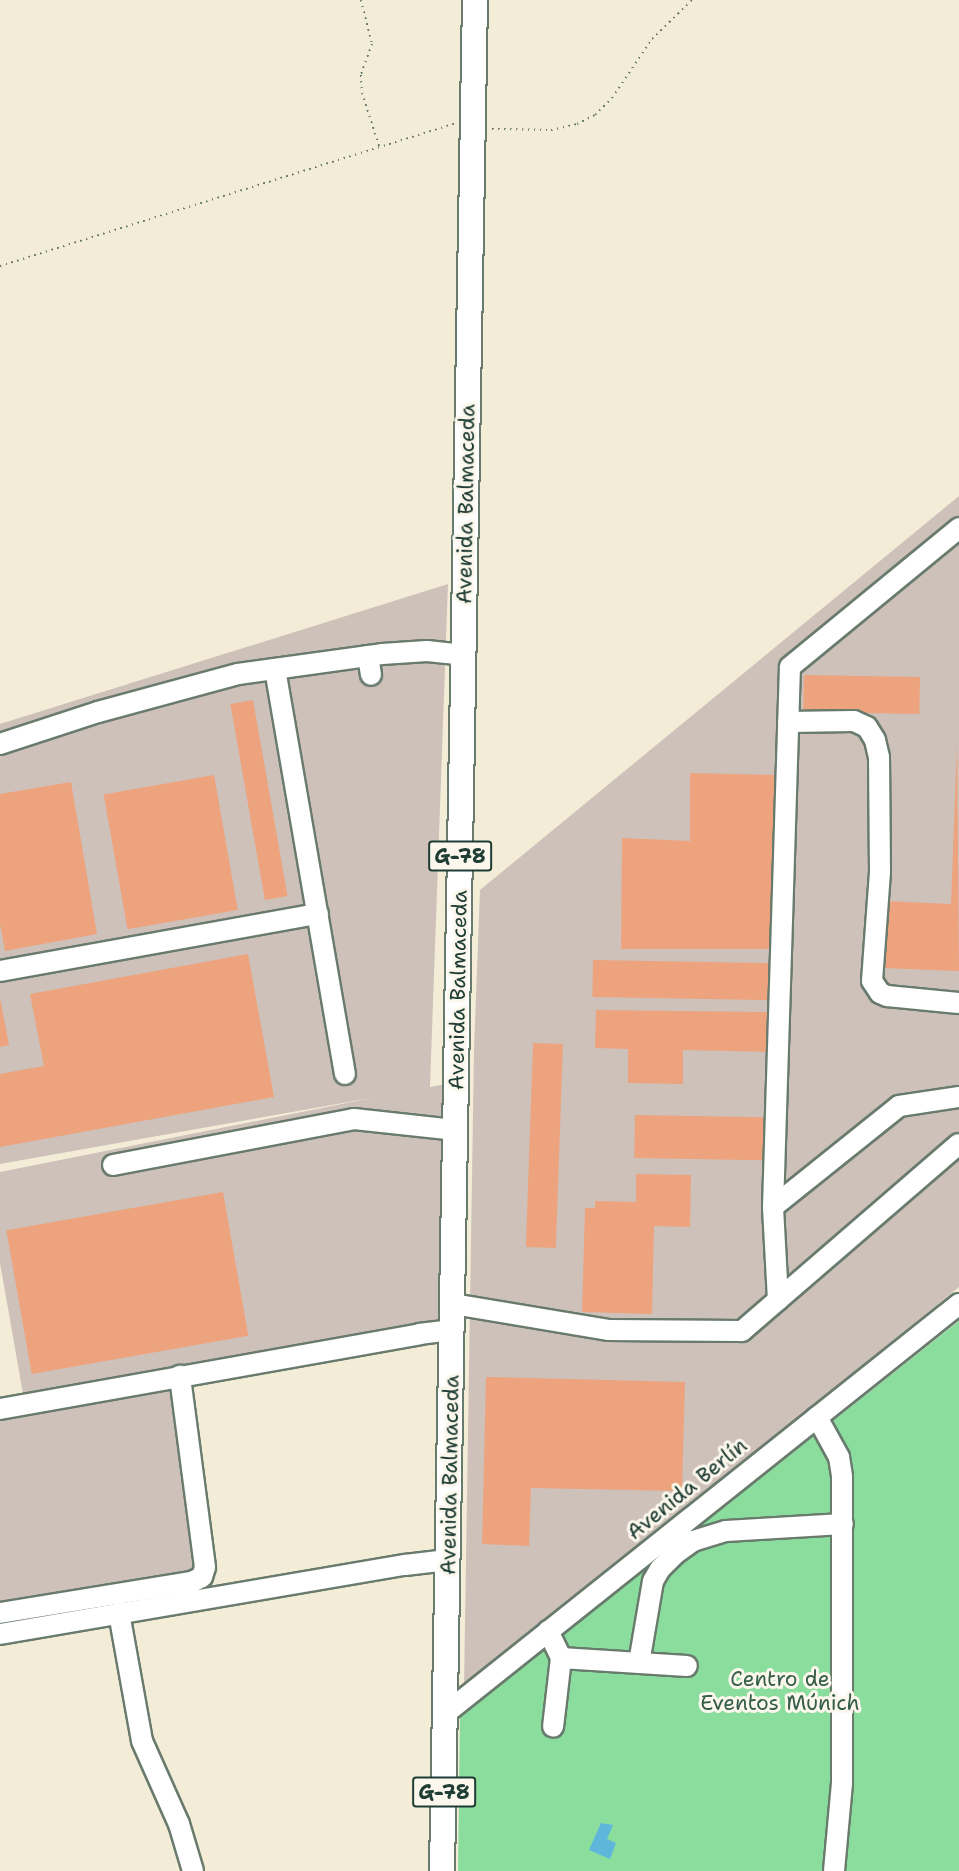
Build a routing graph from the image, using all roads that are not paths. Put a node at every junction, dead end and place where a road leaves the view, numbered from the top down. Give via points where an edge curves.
1 (475, 0) edge
2 (959, 528) edge
3 (464, 655) junction
4 (275, 669) junction
5 (788, 722) junction
6 (0, 744) edge
7 (318, 915) junction
8 (0, 971) edge
9 (959, 1003) edge
10 (345, 1074) dead end
11 (959, 1097) edge
12 (456, 1130) junction
13 (959, 1144) edge
14 (113, 1164) dead end
15 (773, 1207) junction
16 (778, 1300) junction
17 (453, 1304) junction
18 (959, 1304) edge
19 (453, 1330) junction
20 (180, 1376) junction
21 (0, 1409) edge
22 (817, 1417) junction
23 (843, 1524) junction
24 (448, 1560) junction
25 (0, 1613) edge
26 (119, 1613) junction
27 (548, 1631) junction
28 (0, 1634) edge
29 (561, 1658) junction
30 (639, 1663) junction
31 (687, 1666) dead end
32 (446, 1713) junction
33 (553, 1727) dead end
34 (193, 1871) edge
35 (442, 1871) edge
36 (834, 1871) edge

1 - 3 main road, Avenida Balmaceda / G-78
2 - 5 street via 790,667
3 - 4 street via 427,651 369,665
3 - 12 main road, Avenida Balmaceda / G-78
4 - 6 street via 238,674 98,712
4 - 7 street
5 - 9 street via 854,721 867,726 879,757 880,872 872,981 887,996
5 - 15 street
7 - 8 street
7 - 10 street
11 - 15 street via 899,1106
12 - 14 street via 354,1119
12 - 17 main road, Avenida Balmaceda / G-78
13 - 16 street
15 - 16 street
16 - 17 street via 742,1330 729,1332 608,1329
17 - 19 main road, Avenida Balmaceda / G-78
18 - 22 street, Avenida Berlín
19 - 20 street
19 - 24 main road, Avenida Balmaceda / G-78
20 - 21 street
20 - 25 street via 205,1567 202,1577 192,1582
22 - 23 street via 842,1466
22 - 27 street, Avenida Berlín
23 - 30 street via 726,1531 704,1536 684,1547 653,1581
23 - 36 street via 842,1783
24 - 26 street
24 - 32 main road, Avenida Balmaceda / G-78
26 - 28 street
26 - 34 street via 142,1741 179,1824
27 - 29 street
27 - 32 street, Avenida Berlín
29 - 30 street
29 - 33 street
30 - 31 street
32 - 35 main road, Avenida Balmaceda / G-78

